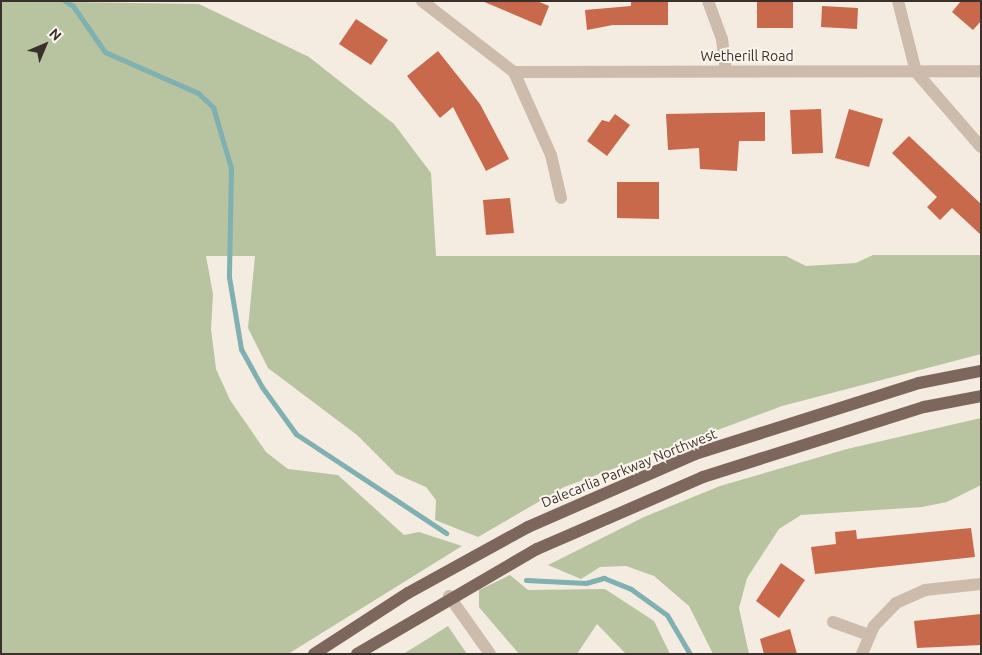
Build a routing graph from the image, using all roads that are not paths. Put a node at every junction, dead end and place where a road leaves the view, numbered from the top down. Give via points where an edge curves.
1 (422, 1) edge
2 (708, 1) edge
3 (898, 1) edge
4 (726, 71) junction
5 (981, 71) edge
6 (514, 72) junction
7 (916, 72) junction
8 (981, 147) edge
9 (561, 198) dead end
10 (981, 371) edge
11 (981, 396) edge
12 (981, 584) edge
13 (449, 596) junction
14 (833, 622) dead end
15 (868, 635) junction
16 (314, 654) edge
17 (357, 654) edge
18 (490, 654) edge
19 (862, 654) edge

1 - 6 street
2 - 4 street via 722,39
3 - 7 street
4 - 6 street, Wetherill Road
4 - 7 street, Wetherill Road
5 - 7 street, Wetherill Road
6 - 9 street via 551,155
7 - 8 street
10 - 16 main road, Dalecarlia Parkway Northwest via 919,383 695,454 502,540 408,593
11 - 13 main road via 924,407 703,477 537,549
12 - 15 street via 910,595 888,609
13 - 17 main road
13 - 18 street
14 - 15 street
15 - 19 street

